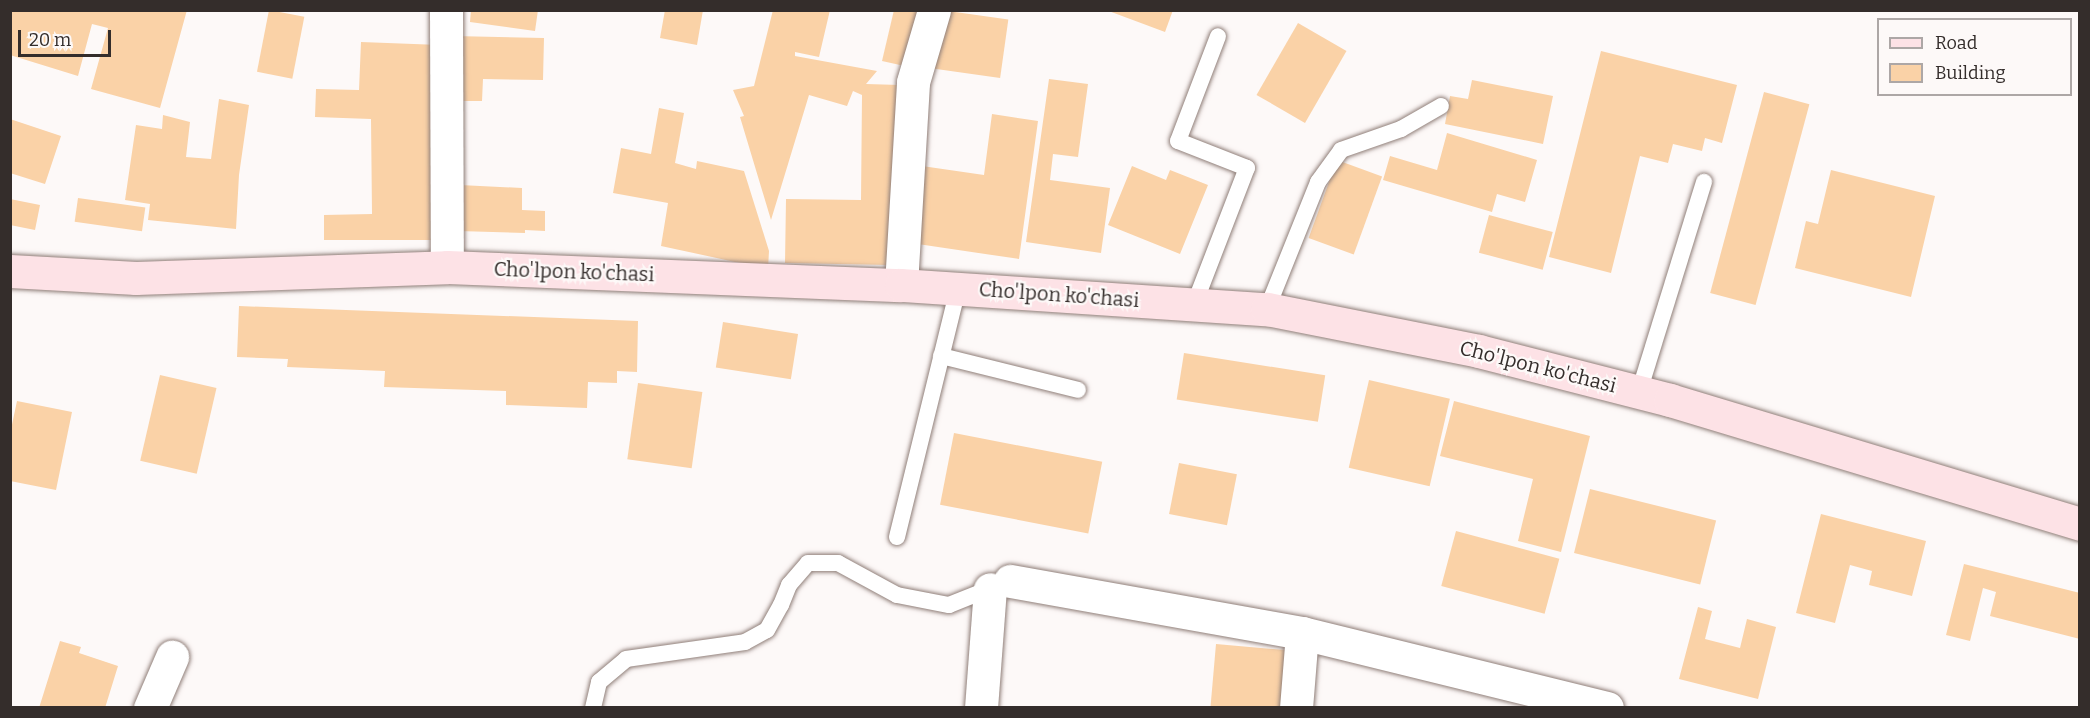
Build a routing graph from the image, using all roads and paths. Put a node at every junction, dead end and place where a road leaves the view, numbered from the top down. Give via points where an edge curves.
1 (446, 10) edge
2 (934, 10) edge
3 (1218, 36) dead end
4 (1441, 106) dead end
5 (1704, 182) dead end
6 (447, 267) junction
7 (10, 271) edge
8 (901, 285) junction
9 (958, 288) junction
10 (1194, 305) junction
11 (1267, 309) junction
12 (941, 356) junction
13 (1078, 390) dead end
14 (1639, 392) junction
15 (2079, 524) edge
16 (897, 537) dead end
17 (1000, 585) junction
18 (1302, 633) junction
19 (172, 657) dead end
20 (150, 708) edge
21 (593, 708) edge
22 (981, 708) edge
23 (1296, 708) edge
24 (1607, 708) edge

1 - 6 street
2 - 8 street via 913,82
3 - 10 lane via 1178,141 1247,168
4 - 11 lane via 1401,129 1341,150 1318,182
5 - 14 lane
6 - 7 main road, Cho'lpon ko'chasi via 136,278
6 - 8 main road, Cho'lpon ko'chasi
8 - 9 main road, Cho'lpon ko'chasi
9 - 10 main road, Cho'lpon ko'chasi
9 - 12 lane
10 - 11 main road, Cho'lpon ko'chasi
11 - 14 main road, Cho'lpon ko'chasi via 1479,351
12 - 13 lane
12 - 16 lane
14 - 15 main road, Cho'lpon ko'chasi
17 - 18 street
17 - 21 lane via 949,605 897,595 838,563 808,563 789,585 767,630 745,642 626,659 599,682
17 - 22 street
18 - 23 street
18 - 24 street
19 - 20 street

